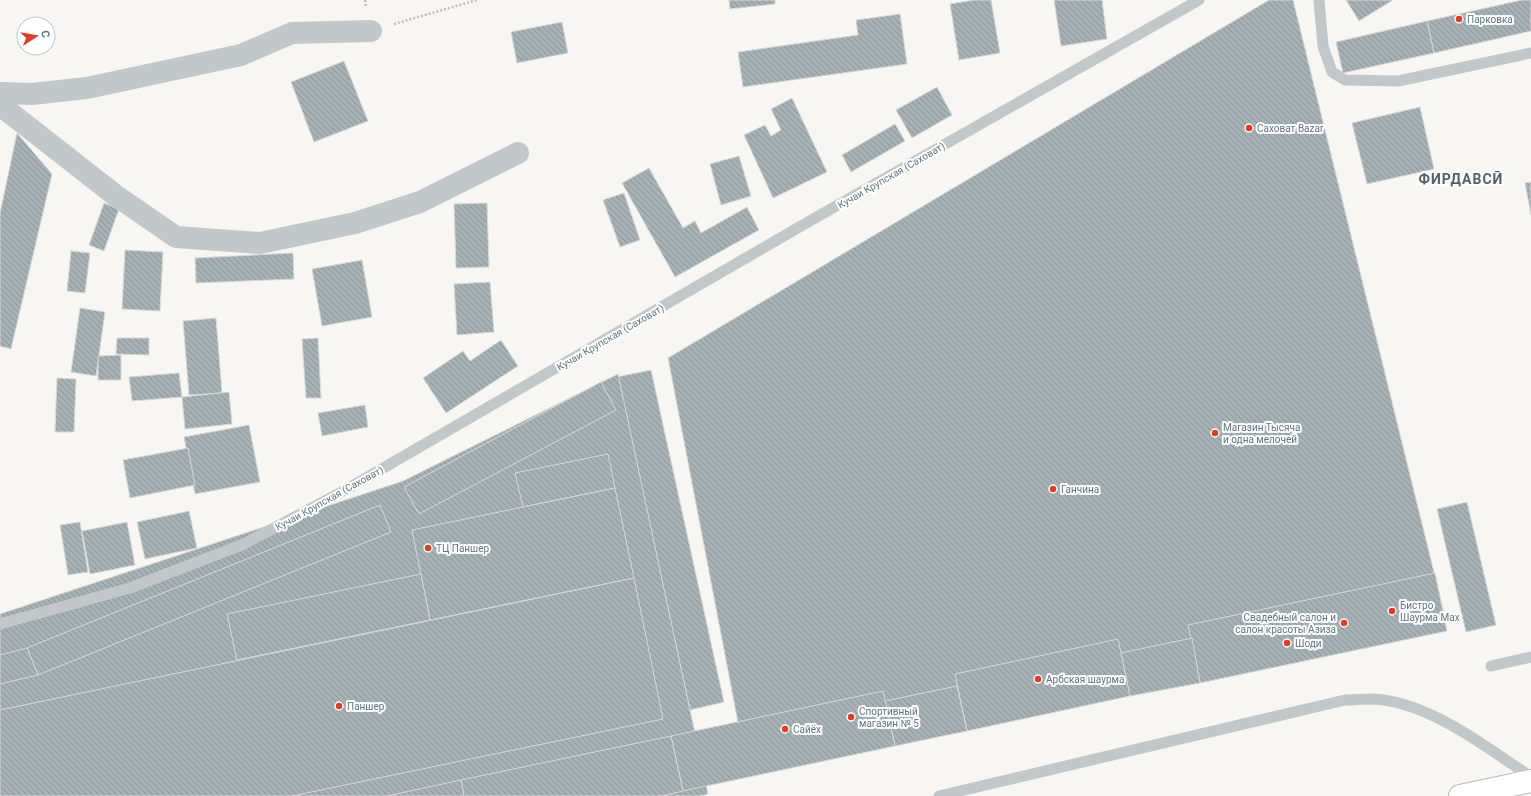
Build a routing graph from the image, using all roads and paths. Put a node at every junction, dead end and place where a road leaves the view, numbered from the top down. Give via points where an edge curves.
1 (365, 0) edge
2 (477, 0) edge
3 (1199, 0) edge
4 (1319, 0) edge
5 (371, 30) junction
6 (1531, 53) edge
7 (0, 93) edge
8 (0, 105) edge
9 (518, 153) dead end
10 (0, 624) edge
11 (1531, 657) edge
12 (1491, 666) dead end
13 (1531, 777) edge
14 (1531, 781) edge
15 (939, 796) edge
16 (1460, 796) edge

1 - 5 path
2 - 5 path
3 - 10 lane, Кучаи Крупская (Саховат) via 808,222 347,490 244,544 130,588
4 - 6 lane via 1324,46 1330,66 1332,72 1345,80 1398,81
5 - 7 street via 292,33 241,55 86,88 32,94
8 - 9 street via 115,195 176,237 260,243 355,223 420,202
11 - 12 lane
13 - 15 lane via 1450,724 1402,704 1373,699 1345,700
14 - 16 highway

